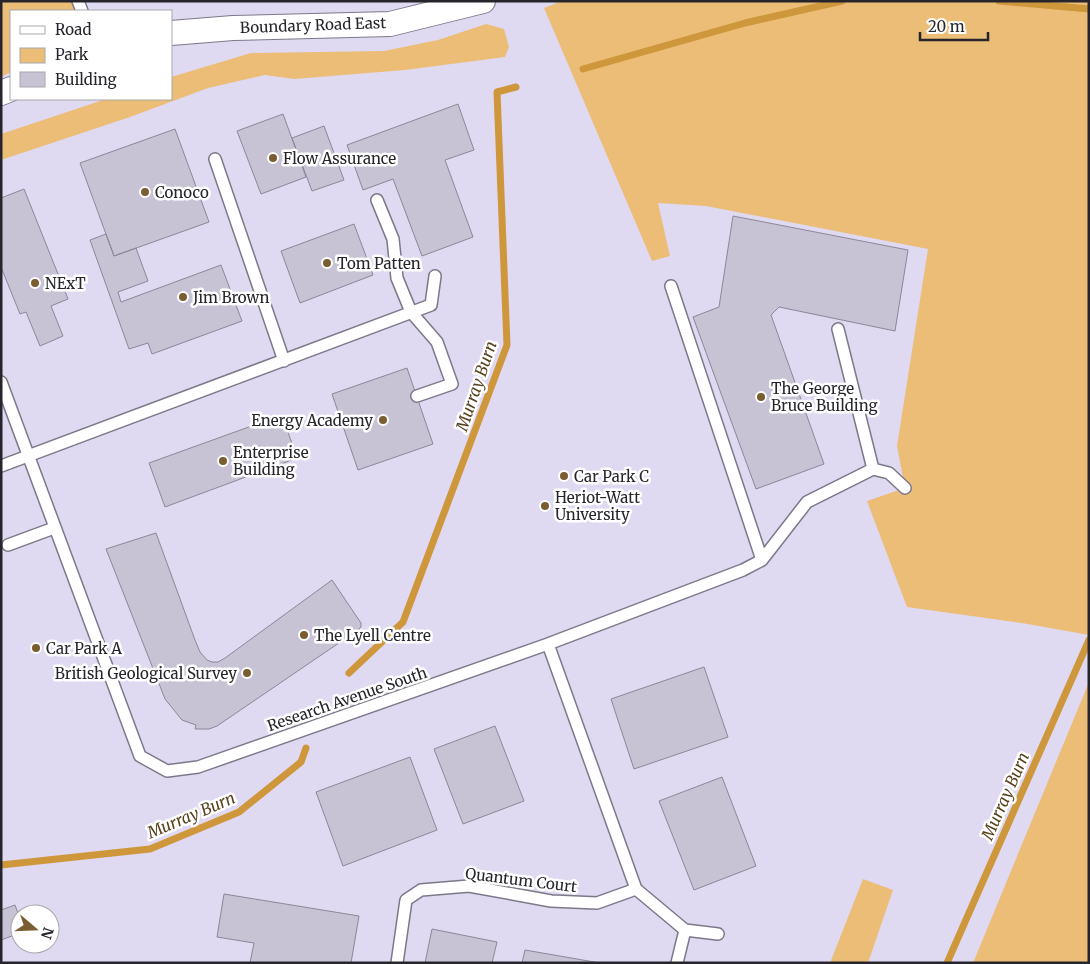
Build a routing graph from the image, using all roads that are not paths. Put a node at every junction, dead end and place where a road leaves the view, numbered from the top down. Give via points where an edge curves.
1 (481, 2) edge
2 (172, 33) edge
3 (215, 159) dead end
4 (377, 200) dead end
5 (436, 276) dead end
6 (671, 286) dead end
7 (411, 312) junction
8 (838, 329) dead end
9 (284, 361) junction
10 (1, 382) edge
11 (417, 396) dead end
12 (29, 456) junction
13 (1, 466) edge
14 (873, 469) junction
15 (905, 488) dead end
16 (54, 528) junction
17 (8, 545) dead end
18 (762, 560) junction
19 (548, 644) junction
20 (636, 889) junction
21 (685, 930) junction
22 (718, 934) dead end
23 (397, 963) edge
24 (677, 963) edge

1 - 2 street, Boundary Road East via 390,24
3 - 9 lane
4 - 7 lane via 393,239 397,278
5 - 7 lane via 431,305
6 - 18 lane
7 - 9 lane
7 - 11 lane via 437,342 452,384
8 - 14 lane
9 - 12 lane
10 - 12 lane, Research Avenue South
12 - 13 lane
12 - 16 lane, Research Avenue South
14 - 15 lane via 889,473
14 - 18 lane, Research Avenue South via 806,502
16 - 17 lane
16 - 19 lane, Research Avenue South via 140,756 167,771 198,767
18 - 19 lane, Research Avenue South
19 - 20 lane
20 - 21 lane
20 - 23 lane, Quantum Court via 596,902 551,901 469,886 422,890 406,900
21 - 22 lane
21 - 24 lane

